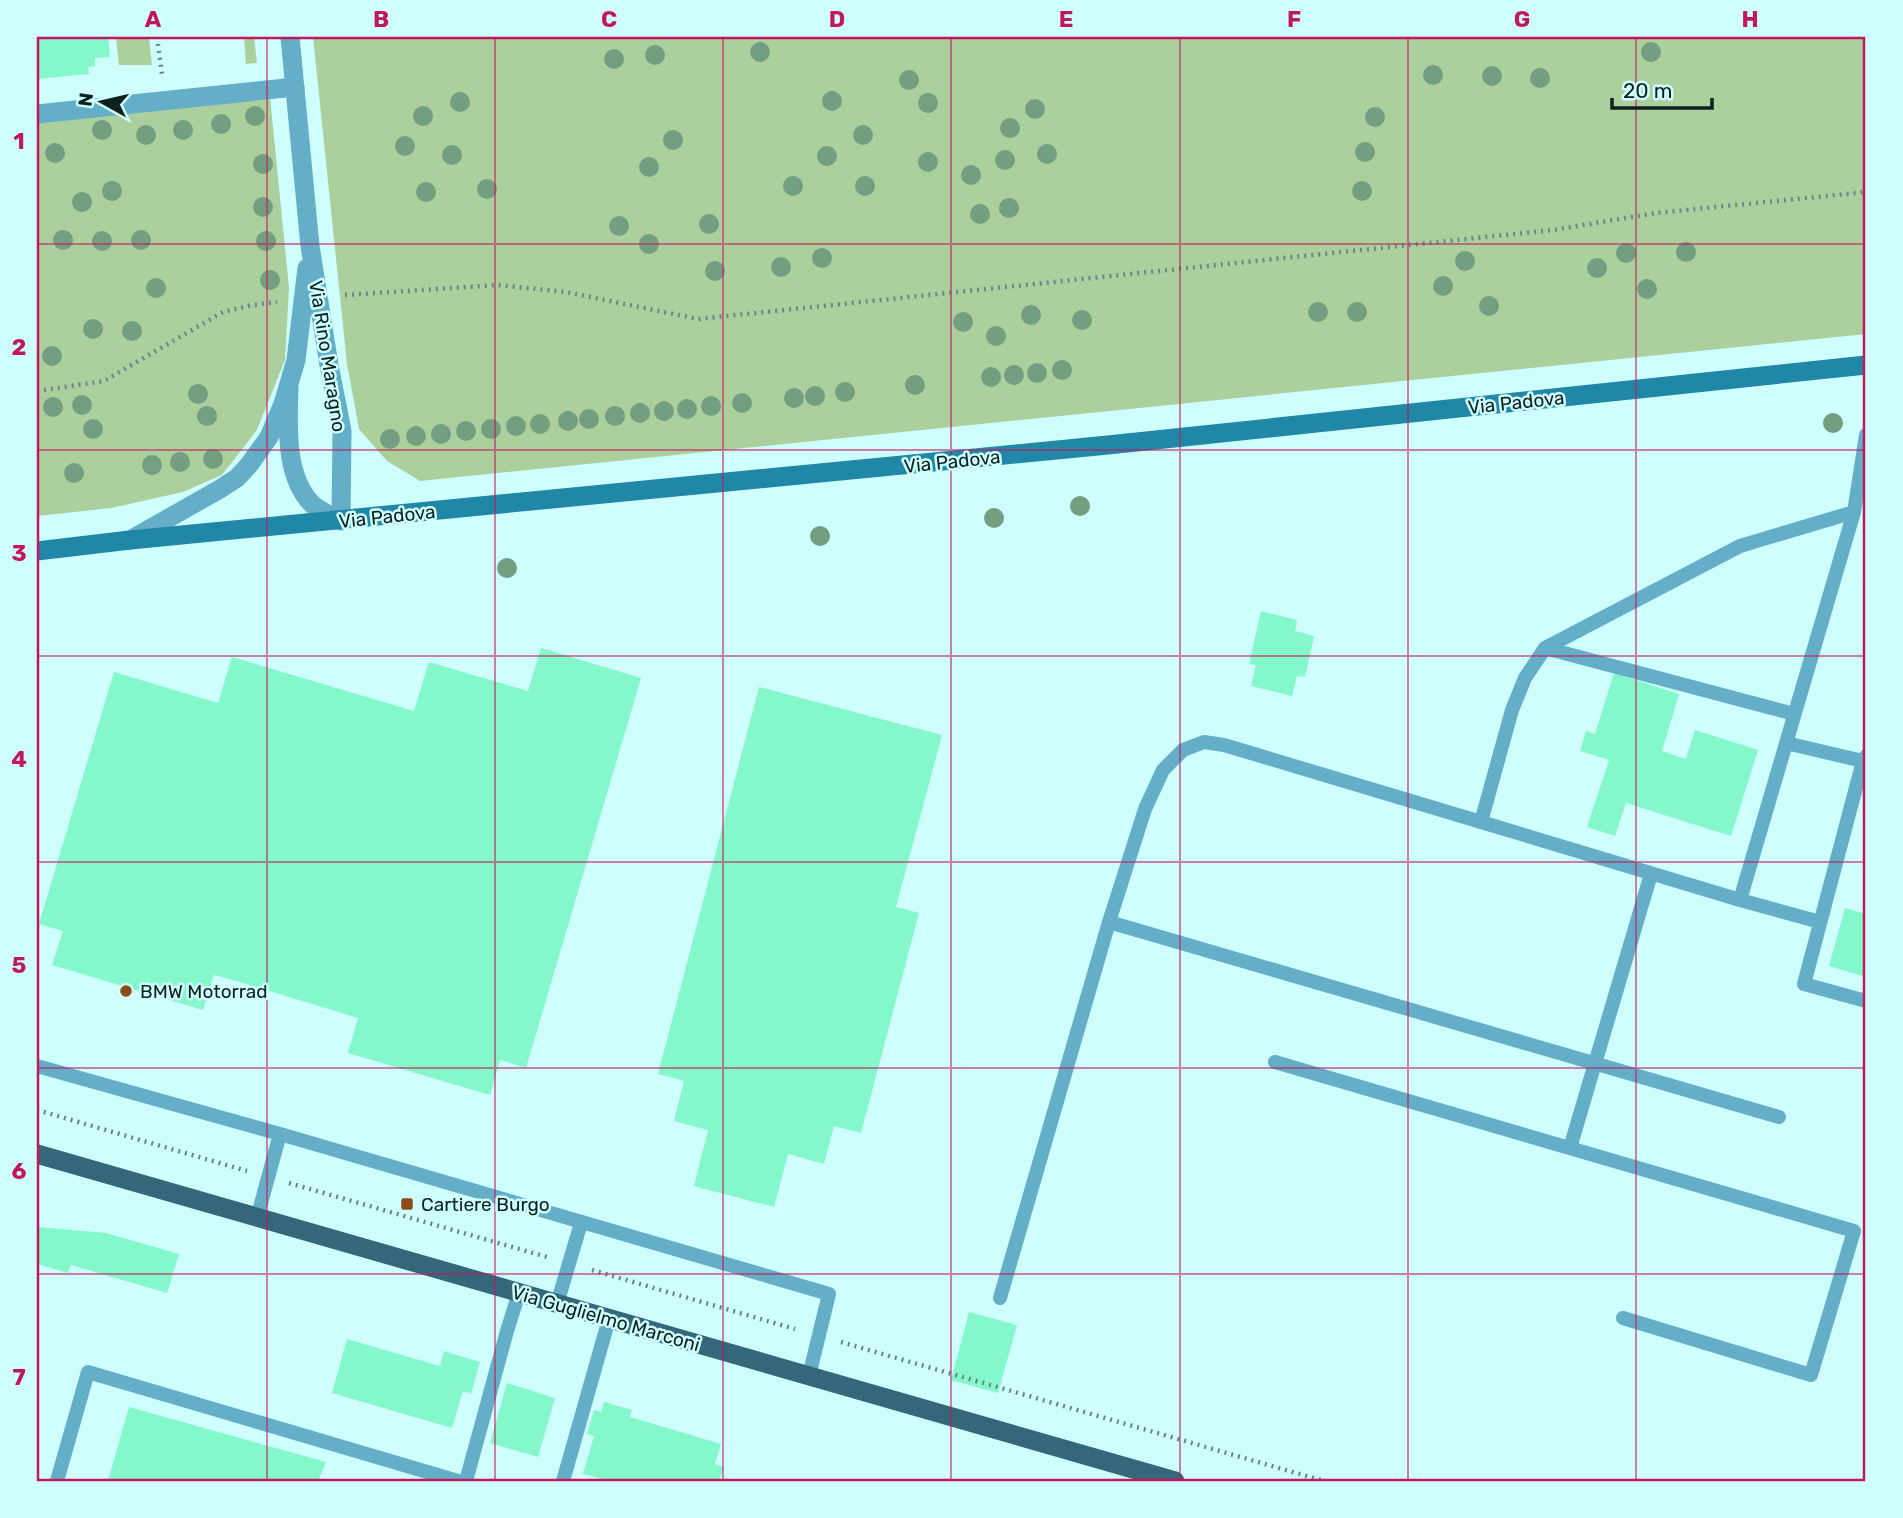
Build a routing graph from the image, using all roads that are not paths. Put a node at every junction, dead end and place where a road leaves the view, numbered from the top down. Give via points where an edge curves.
1 (290, 37) edge
2 (295, 87) junction
3 (37, 114) edge
4 (311, 299) junction
5 (1866, 365) edge
6 (289, 387) junction
7 (1866, 435) edge
8 (1854, 512) junction
9 (341, 521) junction
10 (130, 540) junction
11 (37, 551) edge
12 (1545, 649) junction
13 (1794, 714) junction
14 (1786, 743) junction
15 (1865, 759) edge
16 (1481, 822) junction
17 (1651, 874) junction
18 (1740, 900) junction
19 (1109, 922) junction
20 (1820, 922) junction
21 (1866, 1001) edge
22 (1275, 1062) dead end
23 (1595, 1063) junction
24 (37, 1066) edge
25 (1779, 1117) dead end
26 (280, 1134) junction
27 (1570, 1148) junction
28 (37, 1154) edge
29 (257, 1217) junction
30 (581, 1223) junction
31 (519, 1293) junction
32 (1000, 1298) dead end
33 (557, 1304) junction
34 (1623, 1318) dead end
35 (609, 1319) junction
36 (809, 1376) junction
37 (57, 1481) edge
38 (458, 1481) edge
39 (466, 1481) edge
40 (563, 1481) edge
41 (1175, 1481) edge

1 - 2 street, Via Rino Maragno
2 - 3 street
2 - 4 street, Via Rino Maragno
4 - 6 street, Via Rino Maragno
4 - 9 street, Via Rino Maragno via 342,431
5 - 9 main road, Via Padova
6 - 9 street, Via Rino Maragno via 289,446 301,489 313,505
6 - 10 street, Via Rino Maragno via 269,437 237,478
7 - 8 lane
8 - 12 lane via 1740,546
8 - 13 lane
9 - 10 main road, Via Padova
10 - 11 main road, Via Padova
12 - 13 lane
12 - 16 lane via 1525,678 1512,710
13 - 14 lane
14 - 15 lane
14 - 18 lane
15 - 20 lane
16 - 17 lane
16 - 19 lane via 1204,742 1183,750 1163,769 1145,808
17 - 18 lane
17 - 23 lane
18 - 20 lane
19 - 23 lane
19 - 32 lane
20 - 21 lane via 1804,984
22 - 27 lane
23 - 25 lane
23 - 27 lane
24 - 26 lane
26 - 29 lane
26 - 30 lane
27 - 34 lane via 1854,1231 1811,1375
28 - 29 main road, Via Guglielmo Marconi
29 - 31 main road, Via Guglielmo Marconi
30 - 33 lane
30 - 36 lane via 829,1294
31 - 33 main road, Via Guglielmo Marconi
31 - 39 lane
33 - 35 main road, Via Guglielmo Marconi
35 - 36 main road, Via Guglielmo Marconi
35 - 40 lane
36 - 41 main road, Via Guglielmo Marconi
37 - 38 lane via 88,1372

